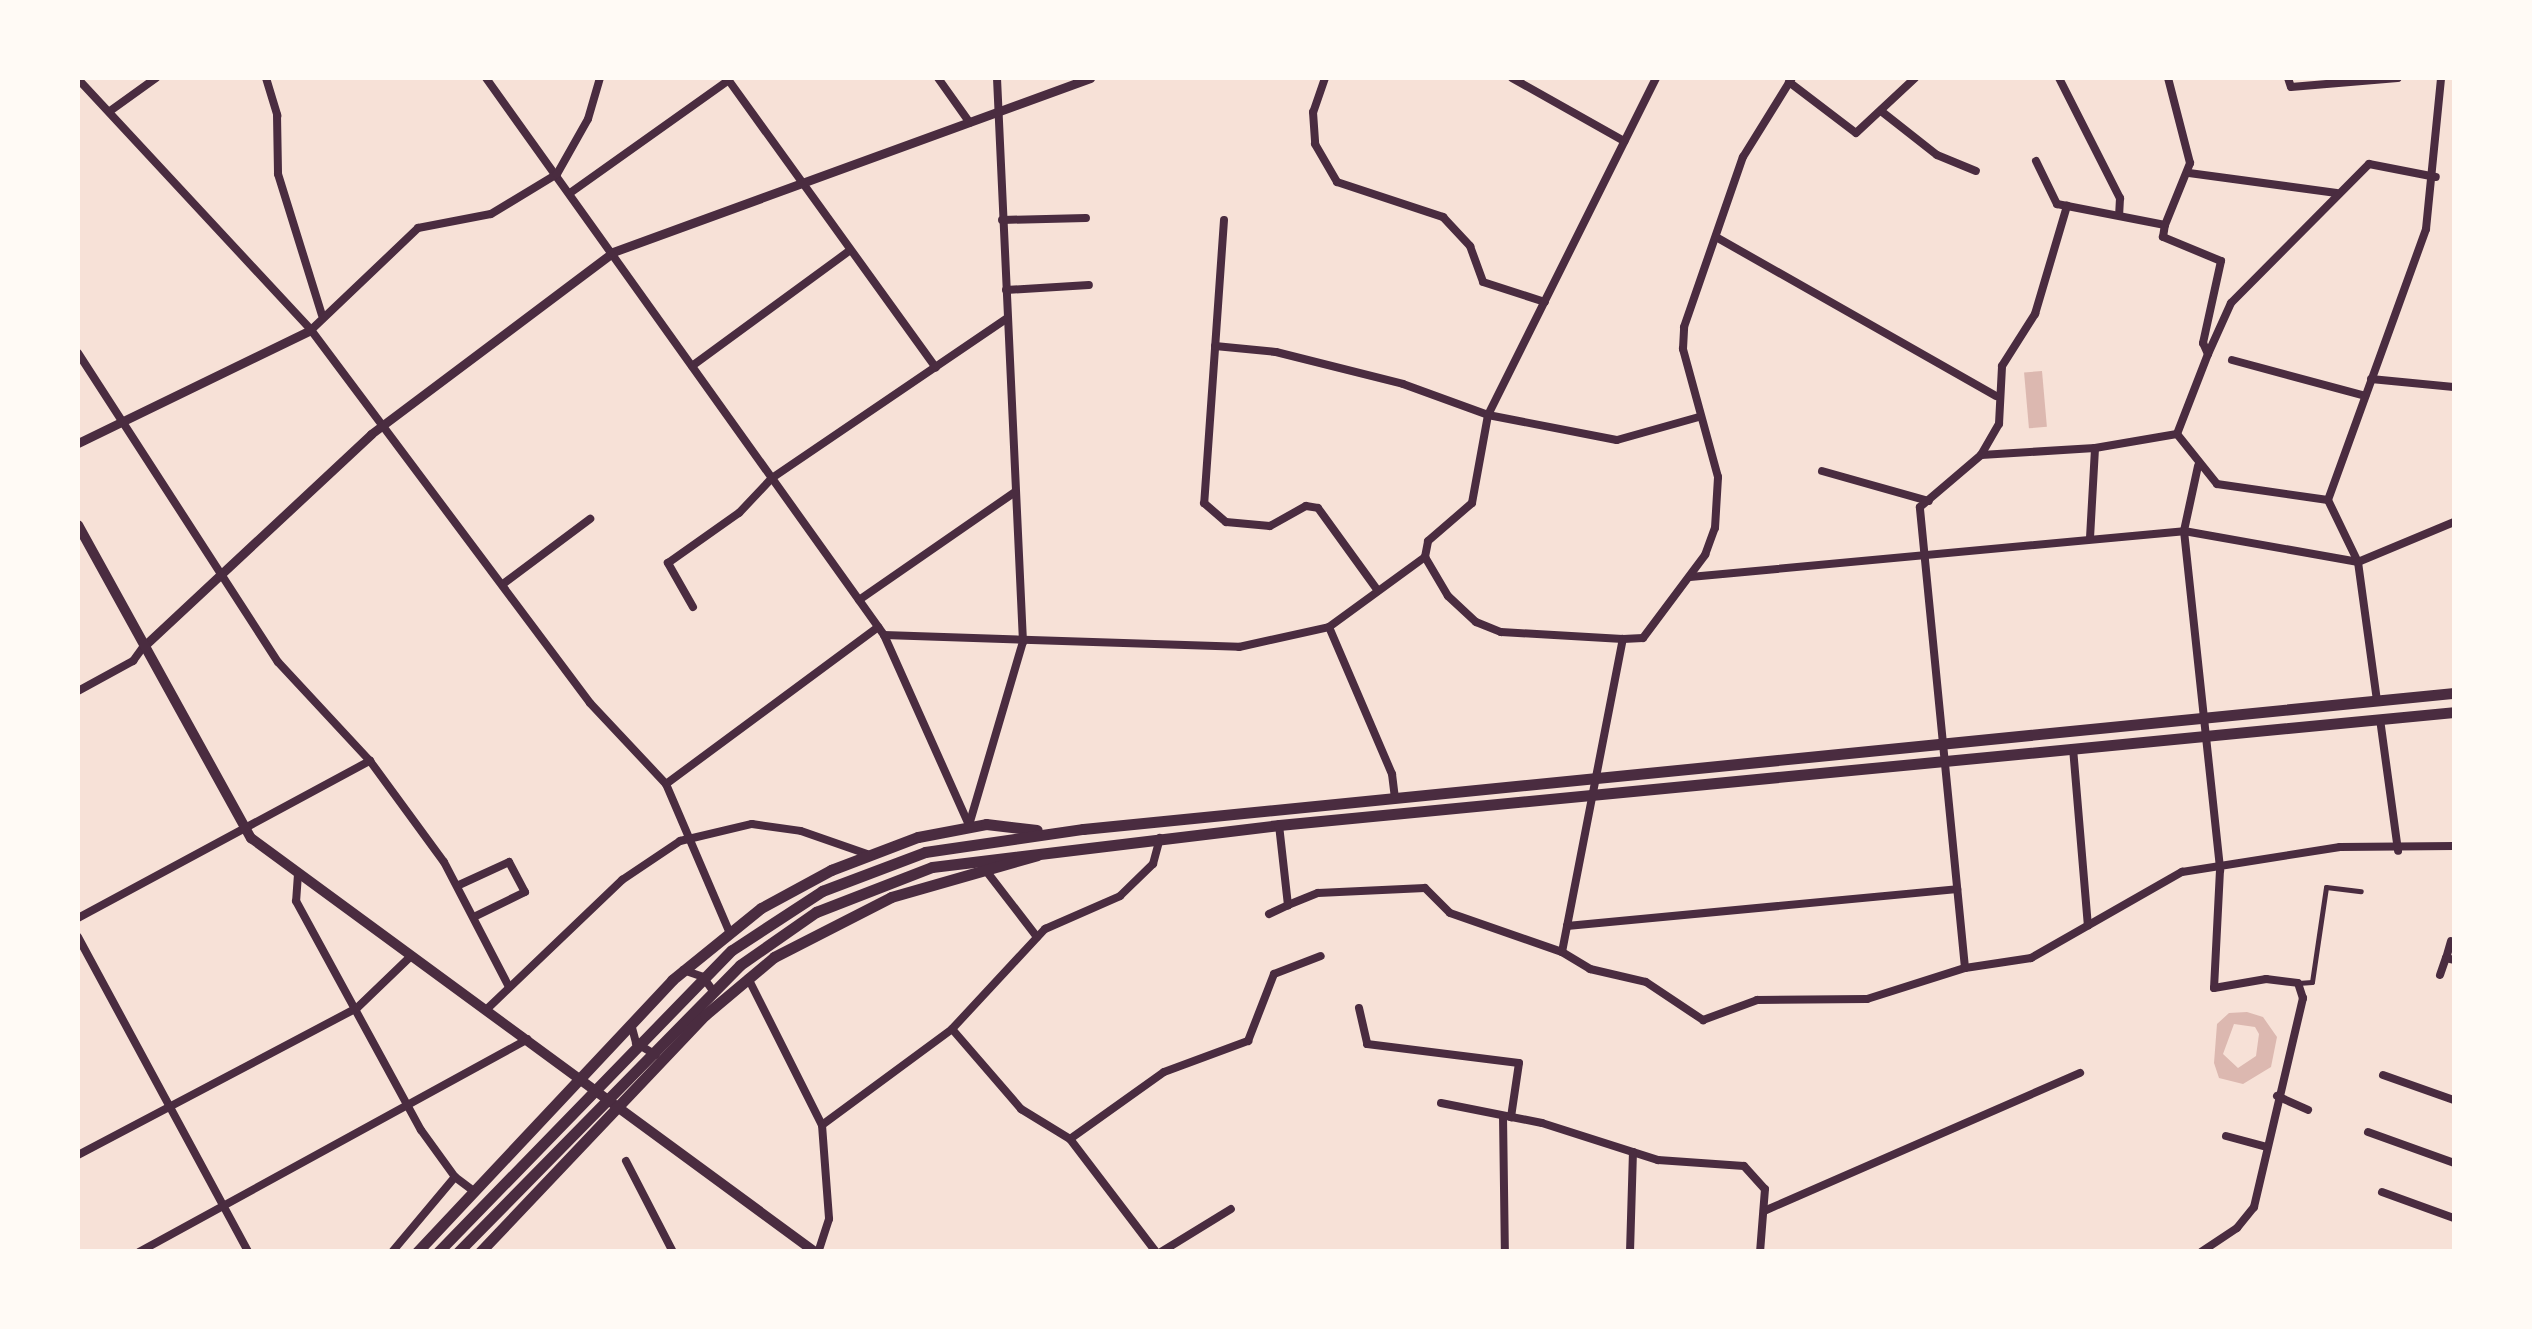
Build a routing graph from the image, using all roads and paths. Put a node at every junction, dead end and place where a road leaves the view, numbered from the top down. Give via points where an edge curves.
1 (156, 78) edge
2 (266, 78) edge
3 (486, 78) edge
4 (600, 78) edge
5 (729, 78) edge
6 (938, 78) edge
7 (997, 78) edge
8 (1090, 78) edge
9 (1325, 78) edge
10 (1512, 78) edge
11 (1656, 78) edge
12 (1915, 78) edge
13 (2059, 78) edge
14 (2168, 78) edge
15 (2288, 78) edge
16 (2398, 78) edge
17 (2440, 78) edge
18 (78, 79) edge
19 (1790, 80) edge
20 (110, 111) junction
21 (1880, 111) junction
22 (998, 114) junction
23 (971, 125) junction
24 (1624, 141) junction
25 (2036, 161) dead end
26 (1976, 171) dead end
27 (2188, 173) junction
28 (558, 174) junction
29 (2436, 177) junction
30 (801, 182) junction
31 (2336, 192) junction
32 (570, 193) junction
33 (2067, 206) junction
34 (2120, 215) junction
35 (1086, 218) dead end
36 (1002, 220) junction
37 (1224, 220) dead end
38 (2166, 224) junction
39 (1716, 237) junction
40 (849, 251) junction
41 (613, 252) junction
42 (1088, 284) dead end
43 (1006, 290) junction
44 (1545, 302) junction
45 (322, 316) junction
46 (1007, 318) junction
47 (311, 330) junction
48 (1215, 346) junction
49 (78, 352) edge
50 (2208, 354) junction
51 (2232, 360) dead end
52 (692, 366) junction
53 (936, 368) junction
54 (2371, 379) junction
55 (2454, 387) edge
56 (1996, 396) junction
57 (2365, 396) junction
58 (1488, 415) junction
59 (1699, 417) junction
60 (117, 422) junction
61 (382, 425) junction
62 (2177, 434) junction
63 (78, 443) edge
64 (2095, 448) junction
65 (1981, 456) junction
66 (2198, 466) junction
67 (1822, 471) dead end
68 (772, 478) junction
69 (1016, 492) junction
70 (2328, 500) junction
71 (1929, 501) junction
72 (590, 520) dead end
73 (2454, 522) edge
74 (78, 524) edge
75 (2184, 531) junction
76 (2090, 538) junction
77 (1924, 554) junction
78 (1426, 557) junction
79 (2358, 562) junction
80 (222, 572) junction
81 (1690, 577) junction
82 (503, 584) junction
83 (1378, 590) junction
84 (859, 600) junction
85 (692, 607) dead end
86 (1329, 627) junction
87 (880, 631) junction
88 (1623, 639) junction
89 (1023, 642) junction
90 (144, 646) junction
91 (78, 691) edge
92 (2454, 693) edge
93 (2377, 701) junction
94 (2454, 712) edge
95 (2202, 716) junction
96 (2380, 719) junction
97 (2204, 736) junction
98 (1944, 742) junction
99 (2073, 748) junction
100 (370, 762) junction
101 (1946, 762) junction
102 (1598, 776) junction
103 (666, 784) junction
104 (1395, 796) junction
105 (1592, 796) junction
106 (970, 825) junction
107 (1280, 825) junction
108 (245, 830) junction
109 (1048, 832) junction
110 (1160, 838) junction
111 (690, 839) junction
112 (2454, 846) edge
113 (1048, 850) junction
114 (2398, 851) junction
115 (867, 854) junction
116 (2220, 870) junction
117 (987, 872) junction
118 (298, 874) junction
119 (458, 885) junction
120 (1957, 888) junction
121 (2361, 891) dead end
122 (1288, 905) junction
123 (1269, 914) dead end
124 (476, 916) junction
125 (78, 918) edge
126 (1567, 926) junction
127 (2088, 926) junction
128 (729, 931) junction
129 (78, 937) edge
130 (1037, 938) junction
131 (2451, 941) dead end
132 (1562, 952) junction
133 (412, 956) junction
134 (1321, 956) dead end
135 (2450, 959) edge
136 (1965, 968) junction
137 (683, 970) junction
138 (2440, 975) dead end
139 (748, 978) junction
140 (2298, 983) junction
141 (508, 984) junction
142 (716, 1005) junction
143 (357, 1008) junction
144 (1360, 1008) dead end
145 (487, 1010) junction
146 (631, 1024) junction
147 (952, 1029) junction
148 (528, 1039) junction
149 (666, 1056) junction
150 (2080, 1073) dead end
151 (2383, 1075) dead end
152 (579, 1077) junction
153 (2277, 1096) junction
154 (2454, 1100) edge
155 (407, 1103) junction
156 (1441, 1103) dead end
157 (621, 1105) junction
158 (170, 1110) junction
159 (2308, 1110) dead end
160 (1507, 1116) junction
161 (822, 1125) junction
162 (2368, 1132) dead end
163 (2226, 1136) dead end
164 (1070, 1138) junction
165 (2264, 1146) junction
166 (1633, 1152) junction
167 (78, 1155) edge
168 (626, 1161) dead end
169 (2454, 1164) edge
170 (455, 1177) junction
171 (472, 1189) junction
172 (2382, 1192) dead end
173 (223, 1206) junction
174 (1231, 1209) dead end
175 (1764, 1211) junction
176 (2454, 1218) edge
177 (487, 1249) edge
178 (139, 1252) edge
179 (248, 1252) edge
180 (392, 1252) edge
181 (417, 1252) edge
182 (438, 1252) edge
183 (458, 1252) edge
184 (672, 1252) edge
185 (816, 1252) edge
186 (1159, 1252) edge
187 (1505, 1252) edge
188 (1630, 1252) edge
189 (1760, 1252) edge
190 (2202, 1252) edge

1 - 20 street
2 - 45 street via 277,115 278,174
3 - 28 street
4 - 28 street via 588,119
5 - 30 street
5 - 32 street
6 - 23 street
7 - 22 street
8 - 22 street
9 - 44 street via 1313,112 1315,144 1337,182 1443,217 1470,246 1483,282
10 - 24 street
11 - 24 street
12 - 21 street
13 - 34 street via 2120,198
14 - 27 street
15 - 16 street via 2291,87
17 - 29 street
18 - 20 street
19 - 21 street via 1856,133
19 - 39 street via 1743,157
20 - 47 street
21 - 26 street via 1937,155
22 - 23 street
22 - 36 street
23 - 30 street
24 - 44 street
25 - 33 street via 2057,204
27 - 31 street
27 - 38 street
28 - 32 street
28 - 45 street via 491,214 418,228
29 - 31 street via 2370,164
29 - 54 street via 2426,229
30 - 40 street
30 - 41 street
31 - 50 street via 2231,302
32 - 41 street
33 - 34 street
33 - 56 street via 2035,314 2002,366
34 - 38 street
35 - 36 street
36 - 43 street
37 - 48 street
38 - 50 street via 2163,236 2221,261 2203,343
39 - 56 street
39 - 59 street via 1684,327
40 - 52 street
40 - 53 street
41 - 52 street
41 - 61 street
42 - 43 street
43 - 46 street
44 - 58 street
45 - 47 street
46 - 53 street
46 - 69 street
47 - 60 street
47 - 61 street
48 - 58 street via 1276,352 1403,384
48 - 83 street via 1204,502 1226,522 1270,526 1306,506 1318,508
49 - 60 street
50 - 62 street
51 - 57 street
52 - 68 street
53 - 68 street
54 - 55 street
54 - 57 street
56 - 65 street via 1999,424
57 - 70 street
58 - 59 street via 1617,440
58 - 78 street via 1472,502 1428,541
59 - 81 street via 1719,505 1711,542
60 - 63 street
60 - 80 street
61 - 80 street
61 - 82 street
62 - 64 street
62 - 66 street
64 - 65 street
64 - 76 street
65 - 71 street
66 - 70 street via 2217,484
66 - 75 street
67 - 71 street
68 - 84 street
68 - 85 street via 738,513 668,563
69 - 84 street
69 - 89 street
70 - 79 street
71 - 77 street via 1920,507
72 - 82 street
73 - 79 street
74 - 90 main road
75 - 76 street
75 - 79 street
75 - 95 street
76 - 77 street
77 - 81 street
77 - 98 street
78 - 83 street
78 - 88 street via 1448,596 1476,622 1501,632
79 - 93 street
80 - 90 street
80 - 100 street via 278,662
81 - 88 street via 1643,638
82 - 103 street via 590,703
83 - 86 street
84 - 87 street
86 - 89 street via 1239,647
86 - 104 street via 1392,774
87 - 89 street
87 - 103 street
87 - 106 street
88 - 102 street
89 - 106 street
90 - 91 street via 133,661
90 - 108 main road
92 - 93 main road
93 - 95 main road
94 - 96 main road
95 - 97 street
95 - 98 main road
96 - 97 main road
96 - 114 street
97 - 99 main road
97 - 116 street
98 - 101 street
98 - 102 main road
99 - 101 main road
99 - 127 street
100 - 108 street
100 - 119 street
101 - 105 main road
101 - 120 street
102 - 104 main road
102 - 105 street
103 - 111 street
104 - 109 main road
105 - 107 main road
105 - 126 street
106 - 109 main road
106 - 115 main road
107 - 110 main road
107 - 122 street
108 - 118 main road
108 - 125 street
109 - 182 main road via 882,866 778,916 692,987
110 - 113 main road
110 - 130 street via 1152,864 1120,896
111 - 115 street via 752,824 801,831
111 - 128 street
111 - 141 street via 663,849 622,880 564,942
112 - 114 street
113 - 117 main road
113 - 183 main road via 932,867 872,887 786,929 696,1005
114 - 116 street via 2340,847
115 - 128 main road
116 - 127 street via 2161,879
116 - 140 street via 2214,988 2266,979
117 - 130 street
117 - 139 main road via 860,909
118 - 133 main road
118 - 143 street via 296,901
119 - 124 street
119 - 124 street via 509,862 525,892
120 - 126 street
120 - 136 street
121 - 140 street via 2326,887 2312,982
122 - 123 street
122 - 132 street via 1318,892 1425,888 1450,913
124 - 141 street
126 - 132 street
127 - 136 street via 2032,958
128 - 137 main road
129 - 158 street
130 - 147 street
131 - 135 street
132 - 136 street via 1590,969 1646,982 1703,1020 1757,1000 1867,999
133 - 143 street
133 - 145 main road
134 - 164 street via 1274,974 1248,1041 1164,1072
135 - 138 street
137 - 142 street via 708,980
137 - 146 main road
139 - 142 main road
139 - 161 street
140 - 153 street via 2303,998 2297,1044
141 - 145 street
142 - 149 main road
143 - 155 street
143 - 158 street
144 - 160 street via 1368,1044 1519,1063
145 - 148 main road
146 - 149 street via 641,1048
146 - 152 main road
147 - 161 street
147 - 164 street via 1021,1109
148 - 152 main road
148 - 155 street
149 - 157 main road
150 - 175 street
151 - 154 street
152 - 157 main road
152 - 171 main road
153 - 159 street
153 - 165 street
155 - 170 street
155 - 173 street
156 - 160 street
157 - 177 main road
157 - 185 main road
158 - 167 street
158 - 173 street
160 - 166 street
160 - 187 street
161 - 185 street via 829,1234
162 - 169 street
163 - 165 street
164 - 186 street
165 - 190 street via 2254,1207 2238,1228
166 - 175 street via 1676,1164 1744,1166 1764,1189
166 - 188 street
168 - 184 street
170 - 171 street
170 - 180 street
171 - 181 main road
172 - 176 street
173 - 178 street
173 - 179 street
174 - 186 street
175 - 189 street

